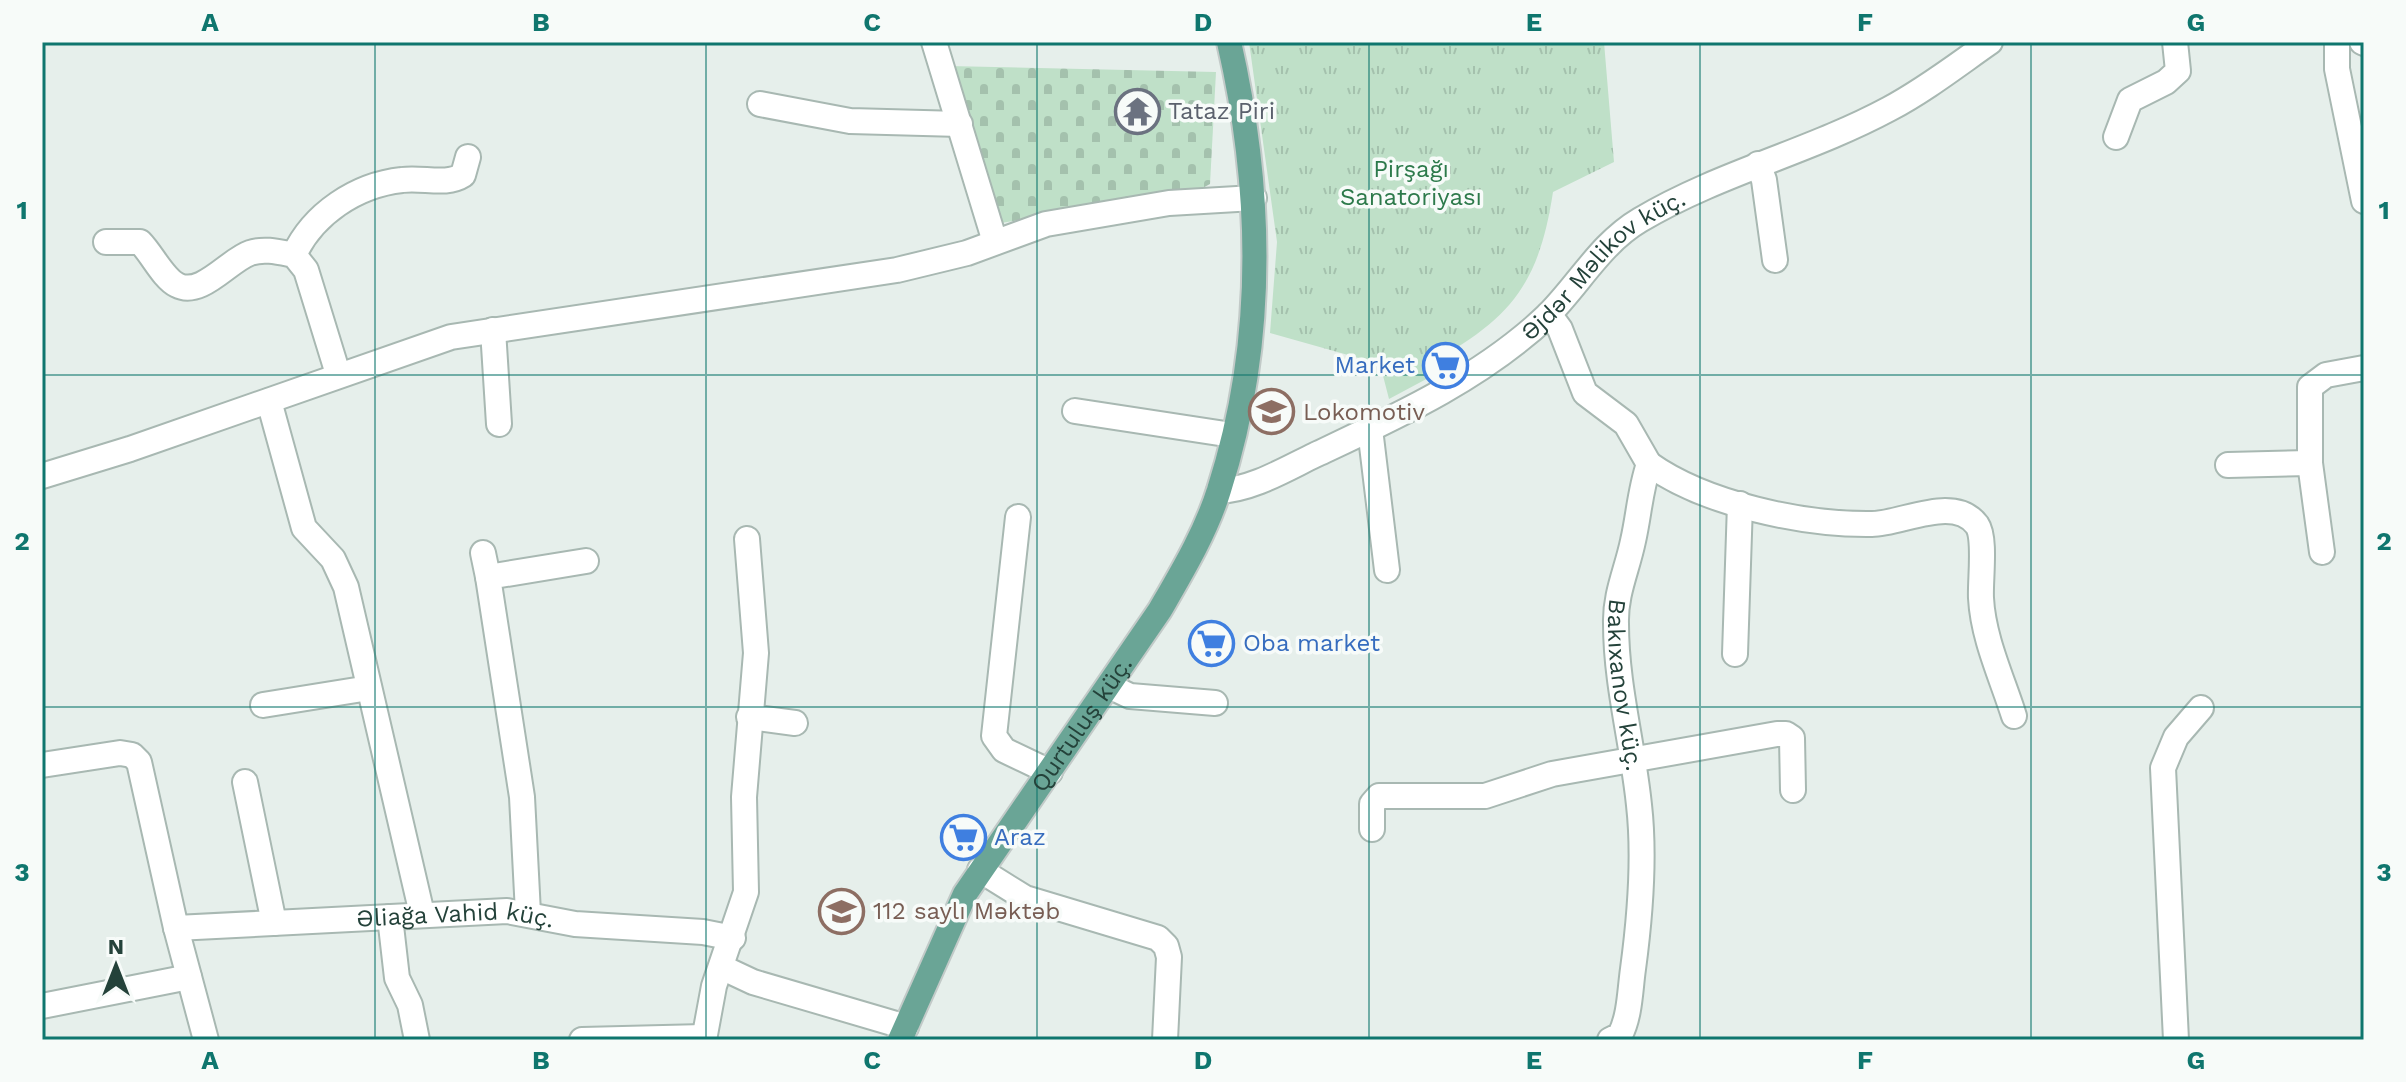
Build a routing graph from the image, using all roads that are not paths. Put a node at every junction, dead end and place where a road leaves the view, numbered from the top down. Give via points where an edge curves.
1 (934, 42) edge
2 (1229, 42) edge
3 (2175, 42) edge
4 (2337, 42) edge
5 (1978, 46) edge
6 (760, 104) dead end
7 (960, 124) junction
8 (2116, 137) dead end
9 (468, 157) dead end
10 (1758, 164) junction
11 (1254, 198) junction
12 (2364, 201) edge
13 (106, 242) dead end
14 (995, 242) junction
15 (294, 255) junction
16 (1775, 260) dead end
17 (1549, 314) junction
18 (493, 330) junction
19 (2364, 368) edge
20 (338, 374) junction
21 (269, 401) junction
22 (1075, 411) dead end
23 (499, 424) dead end
24 (1370, 429) junction
25 (1232, 435) junction
26 (2310, 463) junction
27 (1649, 464) junction
28 (2228, 465) dead end
29 (42, 476) edge
30 (1219, 491) junction
31 (1740, 504) junction
32 (1018, 517) dead end
33 (747, 539) dead end
34 (2322, 552) dead end
35 (483, 553) dead end
36 (586, 561) dead end
37 (1387, 570) dead end
38 (488, 577) junction
39 (1735, 654) dead end
40 (1109, 686) junction
41 (369, 688) junction
42 (1215, 703) dead end
43 (263, 705) dead end
44 (2201, 708) dead end
45 (2014, 716) dead end
46 (749, 717) junction
47 (795, 723) dead end
48 (1631, 758) junction
49 (42, 765) edge
50 (1050, 772) junction
51 (245, 782) dead end
52 (1793, 790) dead end
53 (1372, 829) dead end
54 (980, 870) junction
55 (528, 913) junction
56 (422, 914) junction
57 (390, 917) junction
58 (274, 923) junction
59 (176, 928) junction
60 (733, 938) junction
61 (721, 967) junction
62 (189, 977) junction
63 (42, 1006) edge
64 (903, 1033) edge
65 (704, 1038) edge
66 (206, 1040) edge
67 (417, 1040) edge
68 (582, 1040) edge
69 (1165, 1040) edge
70 (1610, 1040) edge
71 (2176, 1040) edge

1 - 7 street
2 - 11 main road, Qurtuluş küç.
3 - 8 street via 2178,71 2130,100
4 - 12 street via 2337,69
5 - 10 street, Əjdər Məlikov küç. via 1890,109
6 - 7 street via 850,121
7 - 14 street
9 - 15 street via 463,175 455,180 402,180 336,204 303,235
10 - 16 street
10 - 17 street, Əjdər Məlikov küç. via 1636,222 1602,252
11 - 14 street via 1127,209 1046,224
11 - 25 main road, Qurtuluş küç. via 1255,299
13 - 15 street via 140,242 175,285 186,288 200,285 247,253
14 - 18 street via 897,270
15 - 20 street via 306,270
17 - 24 street, Əjdər Məlikov küç. via 1483,366
17 - 27 street via 1585,393 1626,424
18 - 20 street via 423,345
18 - 23 street
19 - 26 street via 2326,375 2310,387
20 - 21 street
21 - 29 street
21 - 41 street via 304,528 333,559 346,587
22 - 25 street
24 - 30 street, Əjdər Məlikov küç. via 1248,486
24 - 37 street
25 - 30 main road, Qurtuluş küç.
26 - 28 street
26 - 34 street
27 - 31 street
27 - 48 street, Bakıxanov küç. via 1618,589 1615,623
30 - 40 main road, Qurtuluş küç. via 1182,573
31 - 39 street
31 - 45 street via 1872,524 1935,512 1965,515 1981,536 1986,629
32 - 50 street via 994,736 1004,750
33 - 46 street via 756,653
35 - 38 street
36 - 38 street
38 - 55 street via 522,797
40 - 42 street via 1130,696
40 - 50 main road, Qurtuluş küç.
41 - 43 street
41 - 56 street
44 - 71 street via 2176,737 2163,768
46 - 47 street
46 - 60 street via 744,797 748,867 743,911
48 - 52 street via 1786,734 1794,747
48 - 53 street via 1552,774 1485,796 1379,796 1372,804
48 - 70 street, Bakıxanov küç. via 1640,853 1635,952 1624,1028
49 - 59 street via 120,753 139,762
50 - 54 main road, Qurtuluş küç.
51 - 58 street
54 - 64 main road, Qurtuluş küç. via 954,914
54 - 69 street via 1025,898 1158,938 1169,957
55 - 56 street, Əliağa Vahid küç.
55 - 60 street, Əliağa Vahid küç. via 575,924
56 - 57 street, Əliağa Vahid küç.
57 - 58 street, Əliağa Vahid küç.
57 - 67 street via 397,978 410,1005
58 - 59 street, Əliağa Vahid küç.
59 - 62 street
60 - 61 street
61 - 64 street
61 - 65 street
62 - 63 street
62 - 66 street
65 - 68 street

